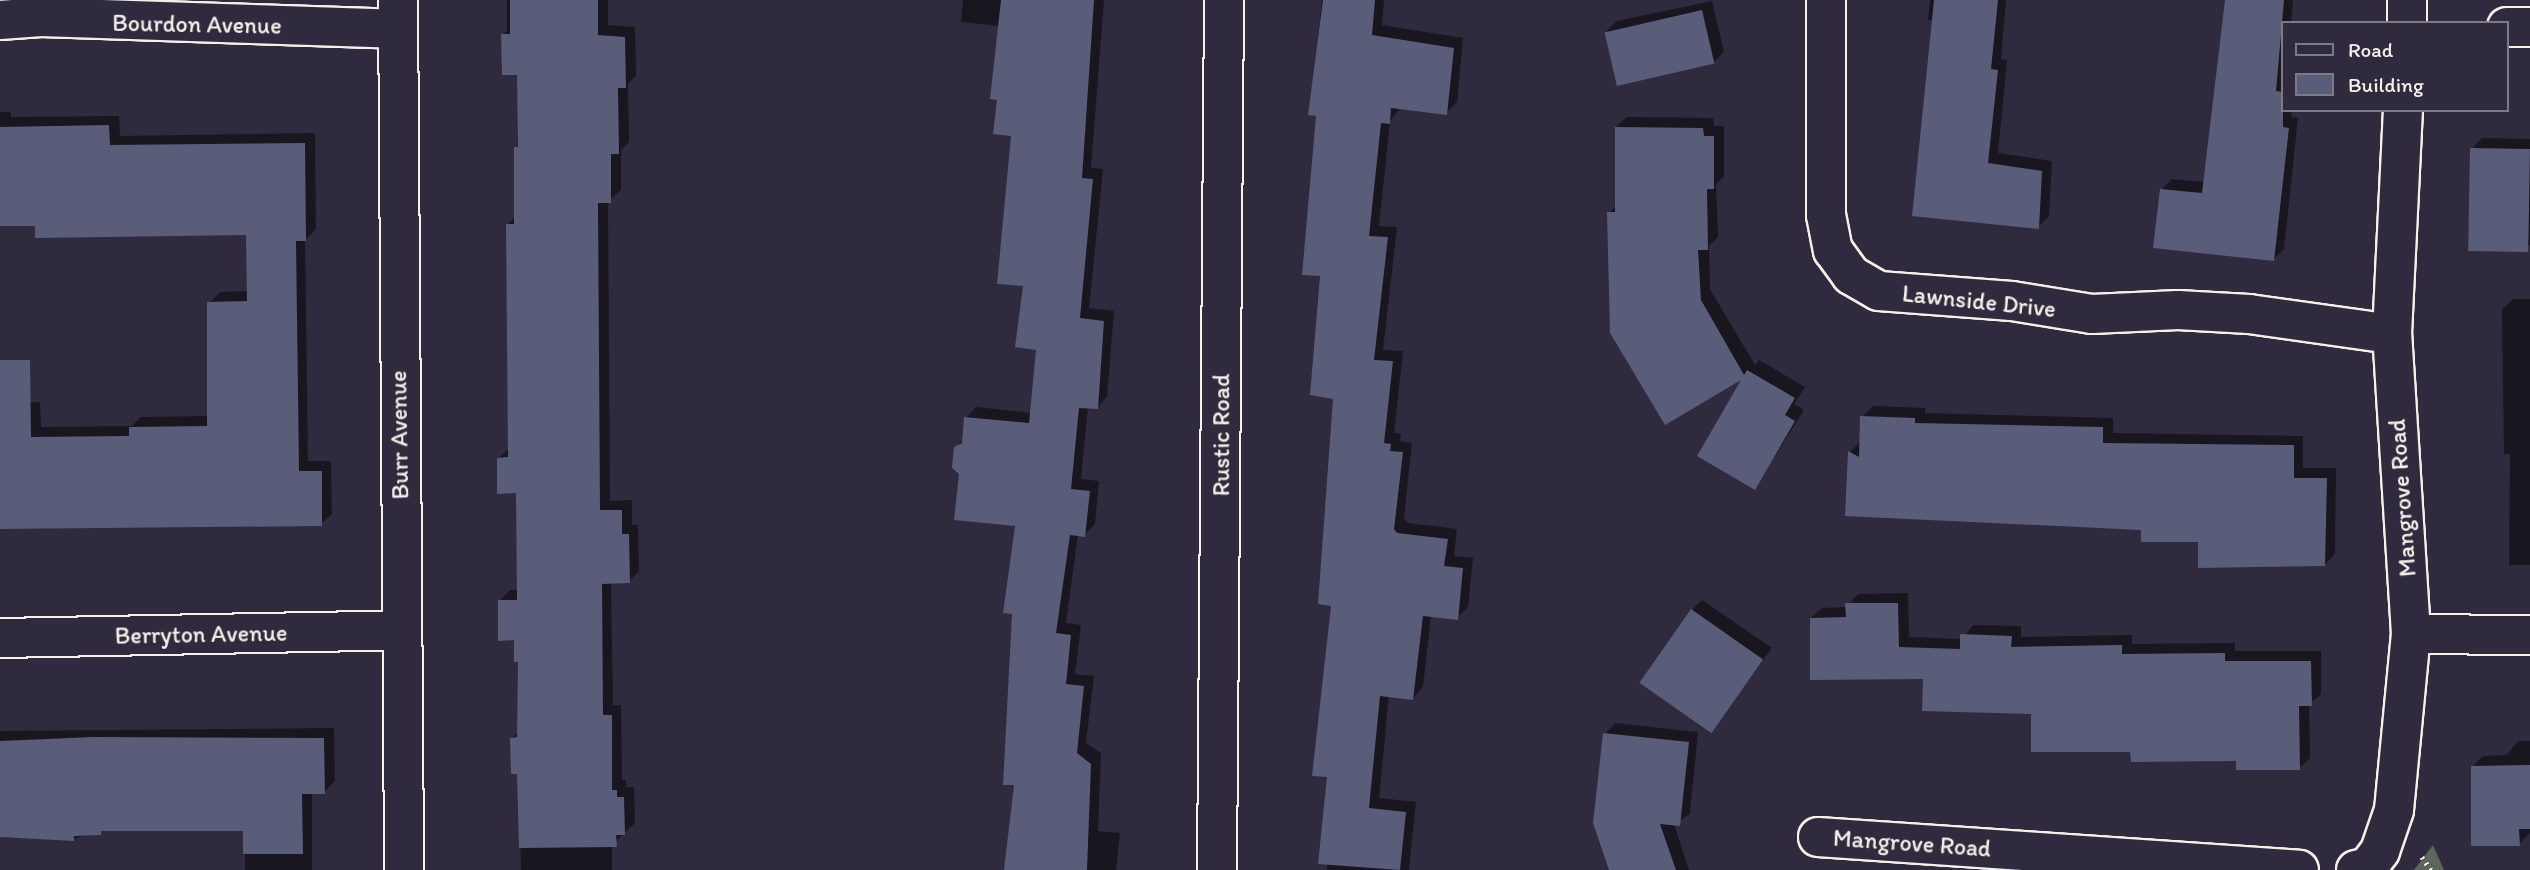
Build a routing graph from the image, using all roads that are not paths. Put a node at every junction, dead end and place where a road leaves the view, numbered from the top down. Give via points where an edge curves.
1 (1224, 0) edge
2 (1826, 0) edge
3 (2407, 0) edge
4 (397, 14) edge
5 (0, 20) edge
6 (2407, 21) edge
7 (2509, 27) edge
8 (2530, 27) edge
9 (2403, 112) edge
10 (2392, 334) junction
11 (401, 630) junction
12 (2411, 634) junction
13 (2530, 635) edge
14 (0, 638) edge
15 (1818, 837) dead end
16 (404, 870) edge
17 (1217, 870) edge
18 (2299, 870) edge
19 (2356, 870) edge

1 - 17 street, Rustic Road
2 - 10 street, Lawnside Drive via 1826,215 1833,250 1851,275 1878,291 2012,301 2092,314 2178,310 2249,314
3 - 6 street
4 - 5 street, Bourdon Avenue
4 - 11 street, Burr Avenue
7 - 8 street
9 - 10 street, Mangrove Road
10 - 12 street, Mangrove Road
11 - 14 street, Berryton Avenue
11 - 16 street, Burr Avenue
12 - 13 street
12 - 19 street, Mangrove Road via 2393,810 2379,851 2368,867
15 - 18 street, Mangrove Road

